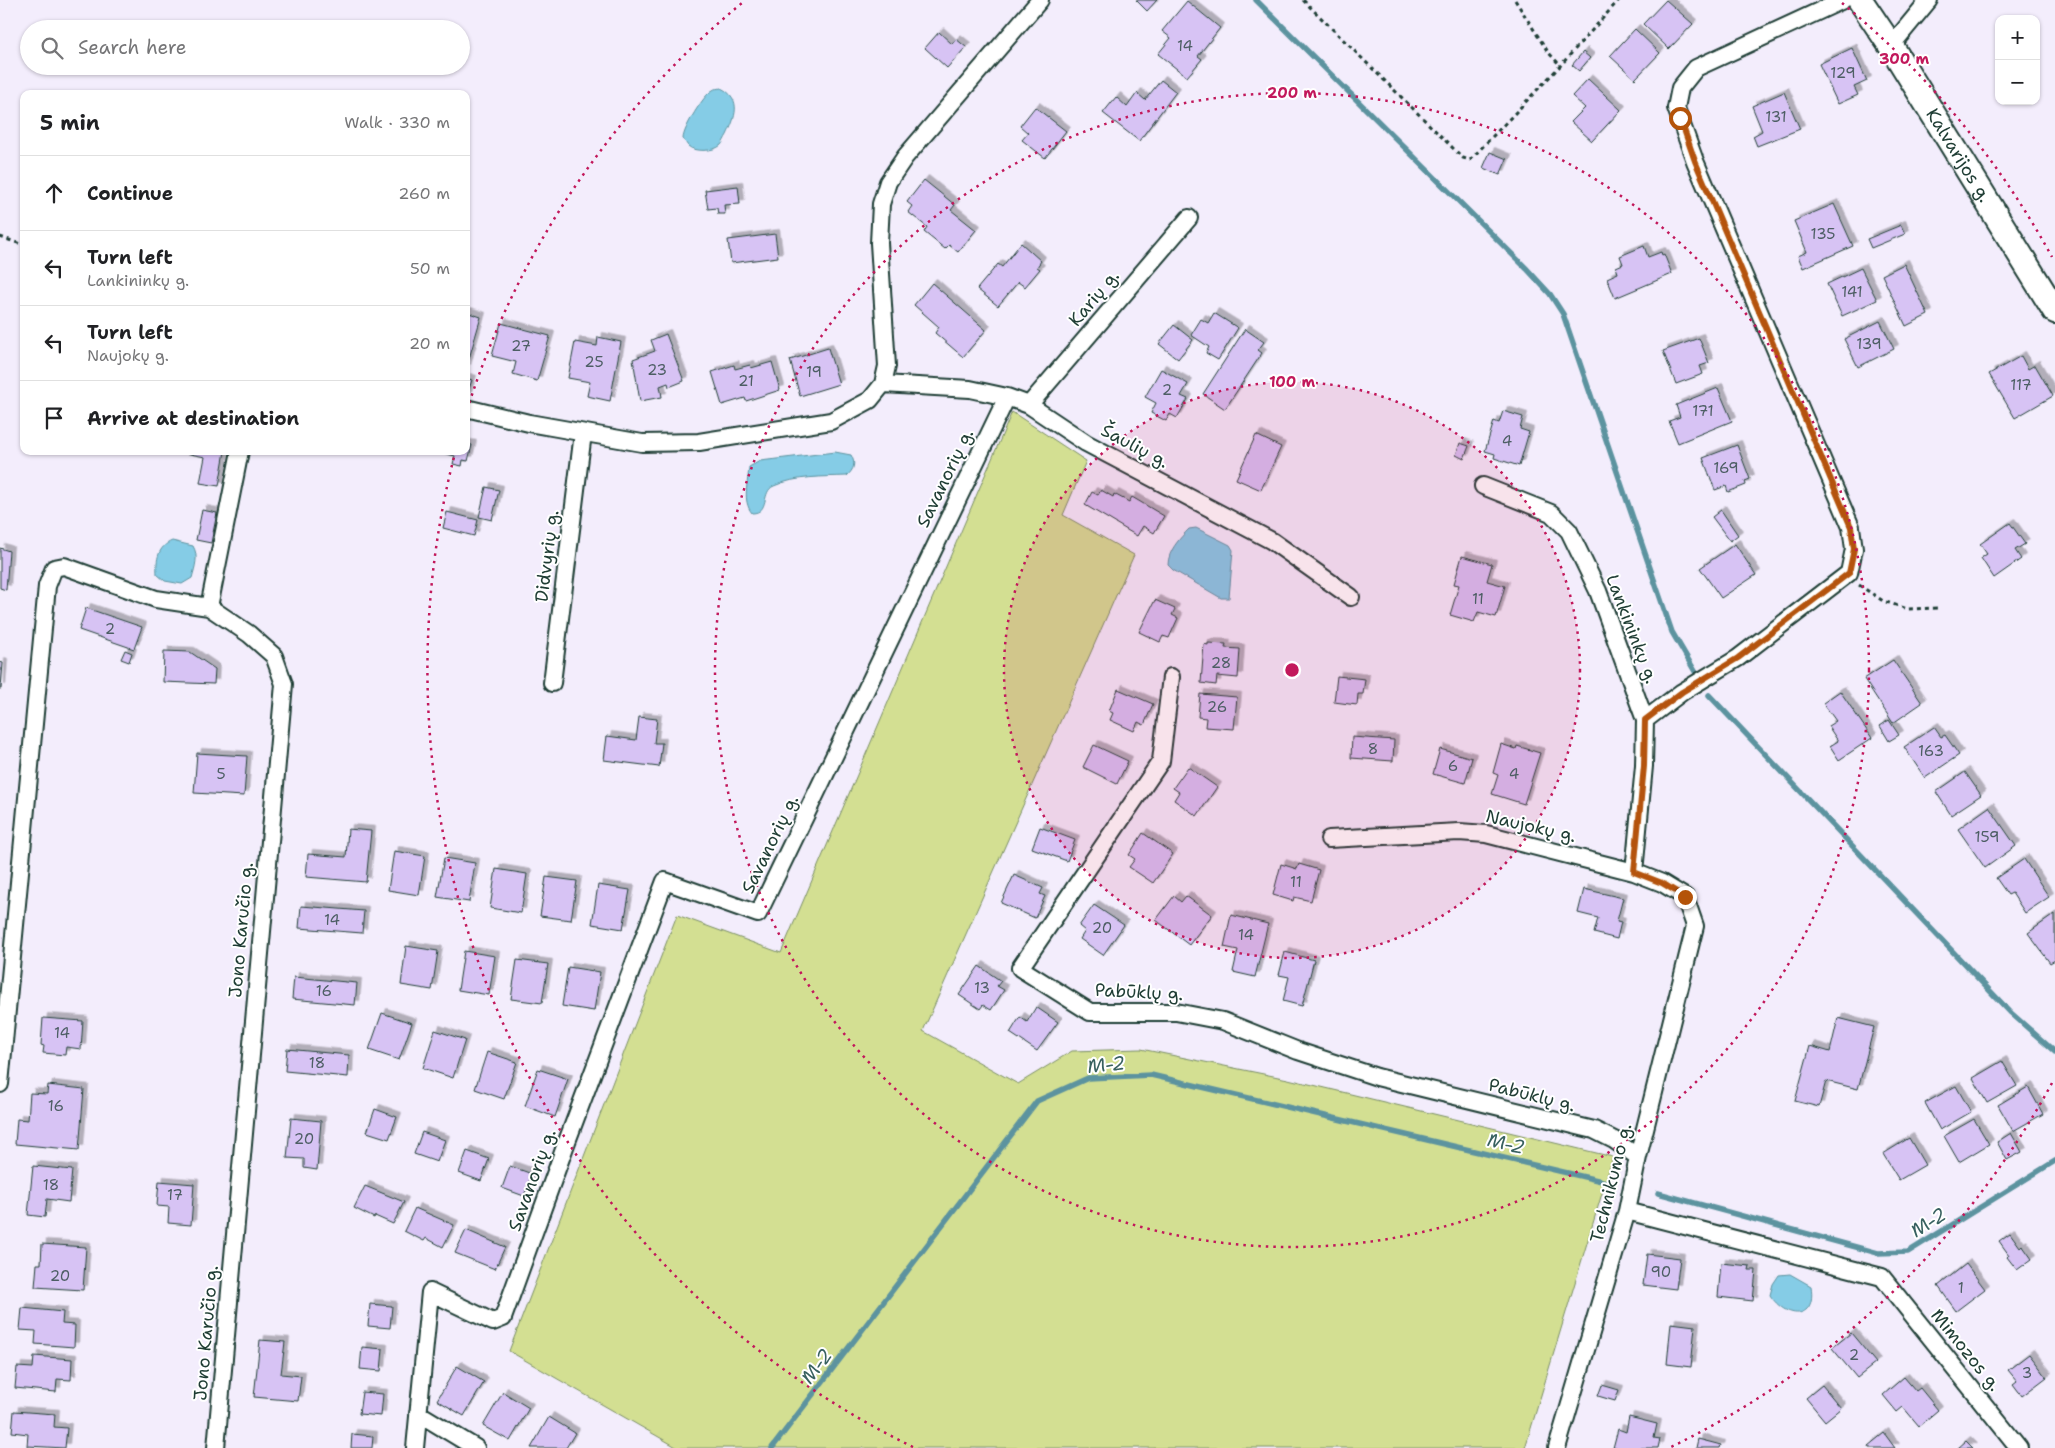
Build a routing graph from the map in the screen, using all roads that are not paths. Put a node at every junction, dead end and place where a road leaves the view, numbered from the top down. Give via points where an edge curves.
1 (1040, 0) edge
2 (1843, 0) edge
3 (1860, 0) edge
4 (1929, 0) edge
5 (1891, 46) junction
6 (1189, 218) dead end
7 (2053, 303) edge
8 (883, 384) junction
9 (1007, 397) junction
10 (1029, 405) junction
11 (470, 409) edge
12 (582, 433) junction
13 (239, 455) edge
14 (1483, 486) dead end
15 (1351, 597) dead end
16 (209, 607) junction
17 (1171, 676) dead end
18 (552, 683) dead end
19 (1645, 720) junction
20 (1329, 839) dead end
21 (1634, 872) junction
22 (1695, 926) joint
23 (0, 1084) edge
24 (1638, 1157) junction
25 (1627, 1211) junction
26 (418, 1412) junction
27 (216, 1448) edge
28 (415, 1448) edge
29 (476, 1448) edge
30 (1556, 1448) edge
31 (2018, 1448) edge

1 - 8 street via 904,158 888,182 880,204 887,366
2 - 19 street via 1696,68 1680,88 1676,108 1695,161 1851,527 1854,549 1849,573 1738,658 1682,692
3 - 5 main road, Kalvarijos g.
4 - 5 street
5 - 7 main road, Kalvarijos g.
6 - 10 street, Karių g.
8 - 9 street, Šaulių g. via 970,389
8 - 12 street via 870,400 831,421 755,434 670,444
9 - 10 street, Šaulių g.
9 - 26 street, Savanorių g. via 758,914 665,881 503,1318 494,1322 430,1292
10 - 15 street, Šaulių g. via 1086,443 1272,541
11 - 12 street
12 - 18 street, Didvyrių g.
13 - 16 street
14 - 19 street, Lankininkų g. via 1551,513 1569,531 1598,591
16 - 23 street via 156,599 64,566 54,568 47,586
16 - 27 street, Jono Karučio g. via 249,634 274,656 284,684
17 - 24 street, Pabūklų g. via 1161,760 1020,968 1090,1012 1176,1012 1223,1021 1377,1078 1594,1130
19 - 21 street, Lankininkų g.
20 - 21 street, Naujokų g. via 1459,832 1486,834
21 - 22 street, Naujokų g. via 1685,897
22 - 24 street, Technikumo g.
24 - 25 street, Technikumo g.
25 - 30 street, Technikumo g.
25 - 31 street, Mimozos g. via 1882,1277
26 - 28 street
26 - 29 street

